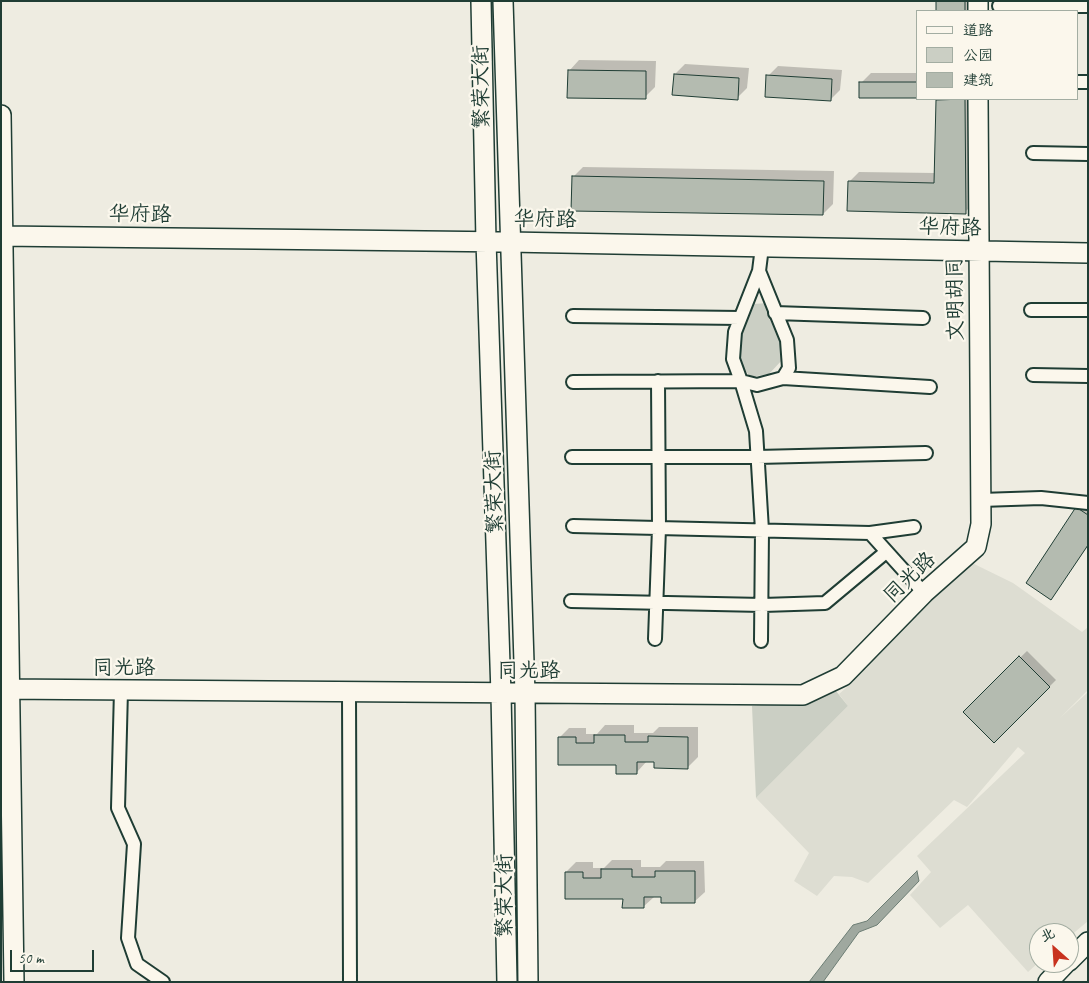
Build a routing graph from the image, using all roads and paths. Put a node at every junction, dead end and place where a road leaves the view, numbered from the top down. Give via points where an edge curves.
1 (481, 1) edge
2 (503, 1) edge
3 (999, 6) dead end
4 (1088, 6) edge
5 (978, 100) edge
6 (1, 115) edge
7 (1032, 153) dead end
8 (1088, 154) edge
9 (2, 236) edge
10 (486, 242) junction
11 (509, 242) junction
12 (762, 247) junction
13 (978, 251) junction
14 (1088, 253) edge
15 (759, 271) junction
16 (1030, 310) dead end
17 (1088, 310) edge
18 (775, 313) junction
19 (574, 316) dead end
20 (740, 318) junction
21 (923, 318) dead end
22 (1033, 375) dead end
23 (1088, 376) edge
24 (783, 378) junction
25 (658, 380) junction
26 (741, 381) junction
27 (573, 382) dead end
28 (930, 387) dead end
29 (926, 453) dead end
30 (572, 457) dead end
31 (660, 457) junction
32 (757, 457) junction
33 (981, 500) junction
34 (1088, 503) edge
35 (981, 524) joint
36 (573, 526) dead end
37 (914, 526) dead end
38 (659, 528) junction
39 (762, 530) junction
40 (870, 533) junction
41 (886, 552) junction
42 (924, 593) junction
43 (572, 601) dead end
44 (656, 603) junction
45 (762, 605) junction
46 (655, 639) dead end
47 (761, 641) dead end
48 (5, 690) edge
49 (121, 690) junction
50 (349, 692) junction
51 (501, 694) junction
52 (525, 694) junction
53 (1088, 942) edge
54 (1079, 951) edge
55 (1057, 973) edge
56 (14, 982) edge
57 (163, 982) edge
58 (350, 982) edge
59 (507, 982) edge
60 (528, 982) edge
61 (1048, 982) edge

1 - 10 street, 繁荣大街
2 - 11 street, 繁荣大街
3 - 4 street
5 - 13 street, 文明胡同
6 - 9 street
7 - 8 street
9 - 10 street, 华府路
9 - 48 street
10 - 11 street, 华府路
10 - 51 street, 繁荣大街
11 - 12 street, 华府路
11 - 52 street, 繁荣大街
12 - 13 street, 华府路
12 - 15 street
13 - 14 street, 华府路
13 - 33 street, 文明胡同
15 - 18 street
15 - 20 street via 749,303
16 - 17 street
18 - 21 street
18 - 24 street via 787,340 789,368
19 - 20 street
20 - 26 street via 732,359
22 - 23 street
24 - 26 street via 757,385
24 - 28 street
25 - 26 street
25 - 27 street
25 - 31 street
26 - 32 street via 756,431
29 - 32 street
30 - 31 street
31 - 32 street
31 - 38 street
32 - 39 street
33 - 34 street via 1041,498
33 - 35 street, 文明胡同
35 - 42 street, 同光路 via 976,547
36 - 38 street
37 - 40 street
38 - 39 street
38 - 44 street
39 - 40 street
39 - 45 street
40 - 41 street
41 - 42 street
41 - 45 street via 825,604
42 - 52 street, 同光路 via 843,676 803,695
43 - 44 street
44 - 45 street
44 - 46 street
45 - 47 street
48 - 49 street, 同光路
48 - 56 street
49 - 50 street, 同光路
49 - 57 street via 118,808 134,844 128,938 137,964
50 - 51 street, 同光路
50 - 58 street
51 - 52 street, 同光路
51 - 59 street, 繁荣大街
52 - 60 street, 繁荣大街
53 - 54 street
55 - 61 street

